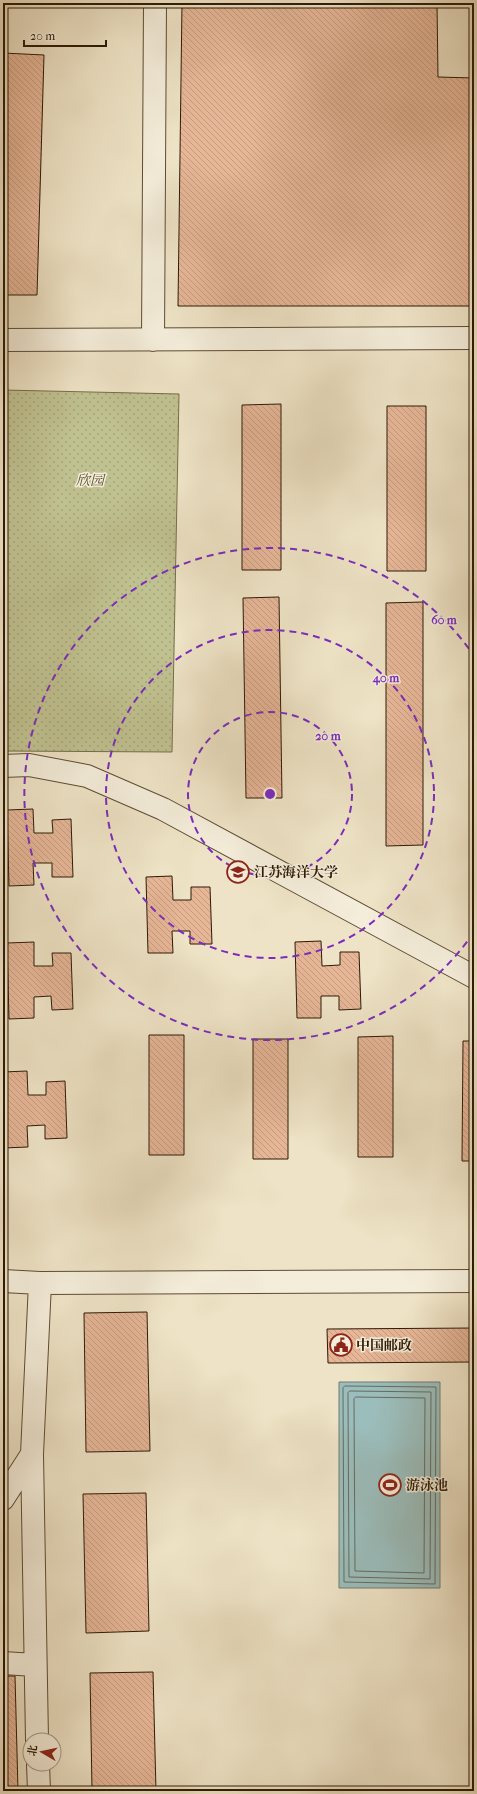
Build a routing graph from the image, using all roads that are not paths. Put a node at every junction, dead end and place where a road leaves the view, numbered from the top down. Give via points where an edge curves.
1 (155, 3) edge
2 (474, 338) edge
3 (3, 340) edge
4 (153, 340) junction
5 (3, 766) edge
6 (474, 977) edge
7 (3, 1281) edge
8 (474, 1281) edge
9 (40, 1283) junction
10 (32, 1454) junction
11 (3, 1499) edge
12 (3, 1663) edge
13 (35, 1665) junction
14 (38, 1732) edge
15 (38, 1772) edge
16 (39, 1791) edge

1 - 4 lane
2 - 4 lane
3 - 4 lane
5 - 6 lane via 29,765 87,776 156,806
7 - 9 lane
8 - 9 lane
9 - 10 lane
10 - 11 lane
10 - 13 lane
12 - 13 lane
13 - 14 lane
15 - 16 lane

